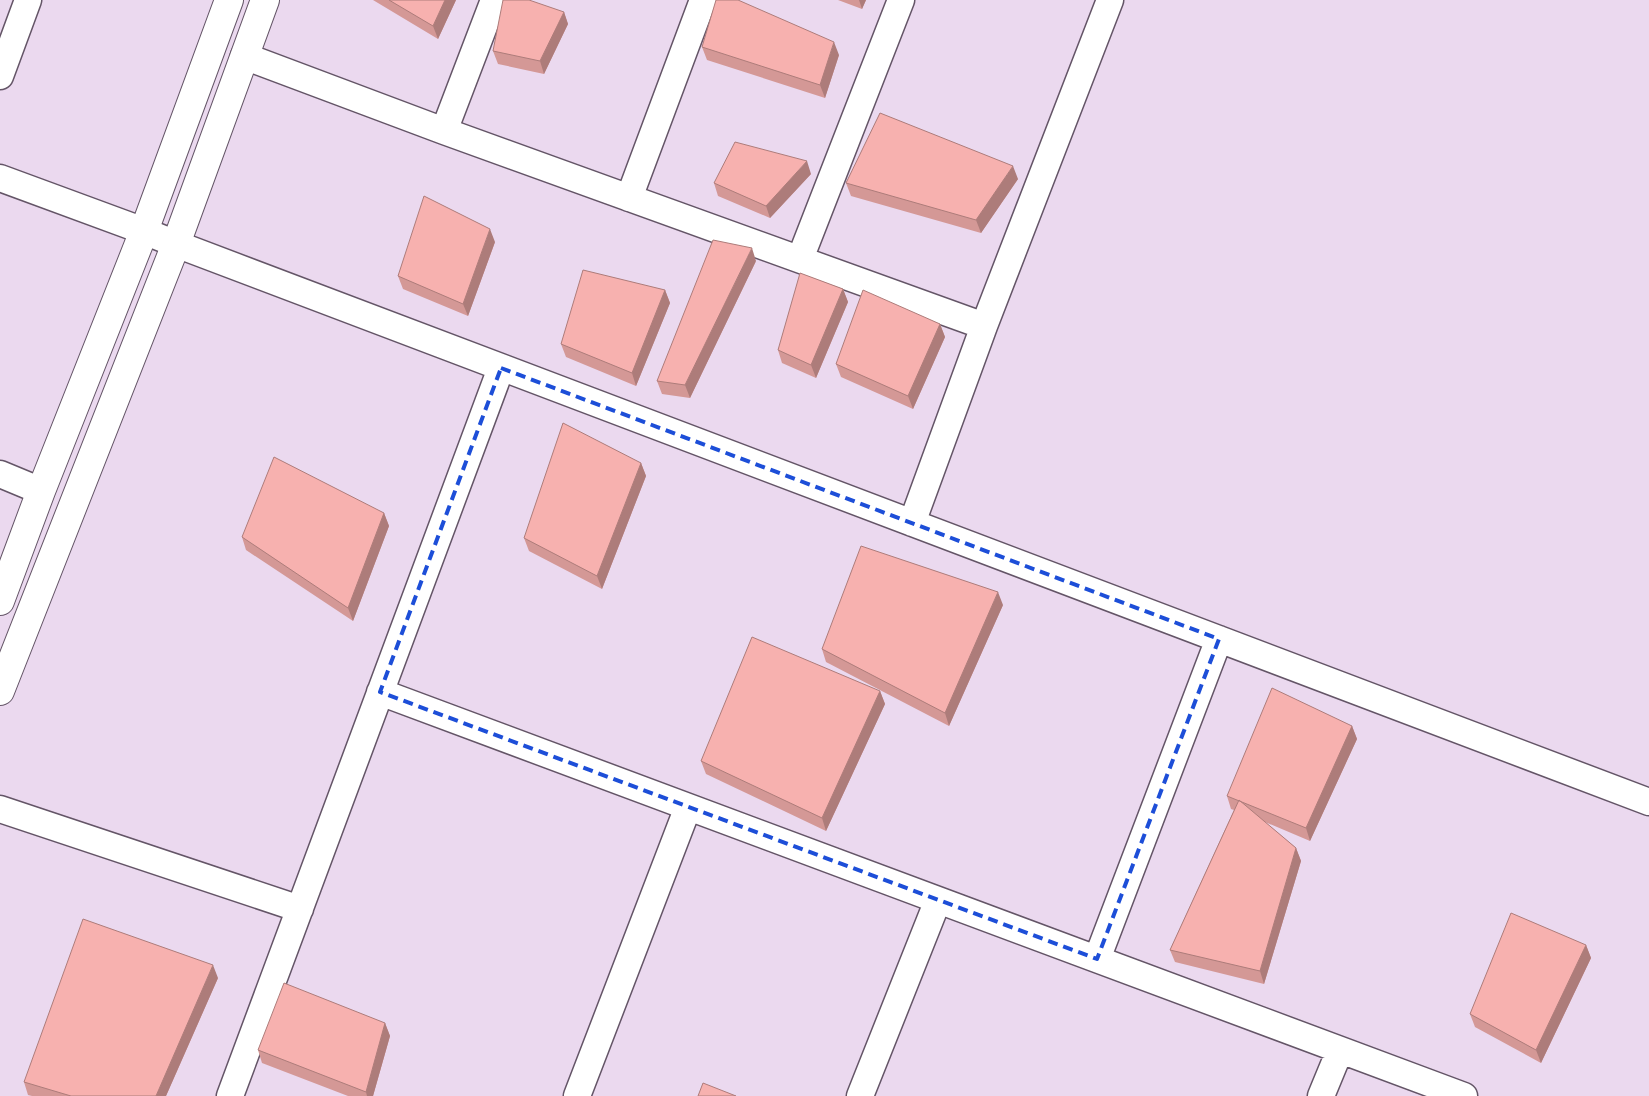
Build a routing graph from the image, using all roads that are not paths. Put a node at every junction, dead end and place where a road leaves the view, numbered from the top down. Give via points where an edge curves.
1 (28, 0) edge
2 (229, 0) edge
3 (265, 0) edge
4 (494, 0) edge
5 (703, 0) edge
6 (901, 0) edge
7 (1110, 0) edge
8 (244, 56) junction
9 (0, 76) edge
10 (444, 131) junction
11 (0, 178) edge
12 (629, 198) junction
13 (144, 231) junction
14 (176, 244) junction
15 (800, 259) junction
16 (984, 326) junction
17 (501, 368) junction
18 (0, 474) edge
19 (41, 491) junction
20 (912, 523) junction
21 (0, 601) edge
22 (1218, 639) junction
23 (0, 691) edge
24 (380, 692) junction
25 (1649, 802) edge
26 (688, 807) junction
27 (0, 809) edge
28 (938, 900) junction
29 (300, 909) junction
30 (1097, 959) junction
31 (1340, 1050) junction
32 (230, 1096) edge
33 (577, 1096) edge
34 (860, 1096) edge
35 (1321, 1096) edge
36 (1464, 1096) edge

1 - 9 street
2 - 13 street
3 - 8 street
4 - 10 street
5 - 12 street
6 - 15 street
7 - 16 street
8 - 10 street
8 - 14 street
10 - 12 street
11 - 13 street
12 - 15 street
13 - 14 street
13 - 19 street
14 - 17 street
14 - 23 street
15 - 16 street
16 - 20 street
17 - 20 street
17 - 24 street
18 - 19 street
19 - 21 street
20 - 22 street
22 - 25 street
22 - 30 street
24 - 26 street
24 - 29 street
26 - 28 street
26 - 33 street
27 - 29 street
28 - 30 street
28 - 34 street
29 - 32 street
30 - 31 street
31 - 35 street
31 - 36 street

